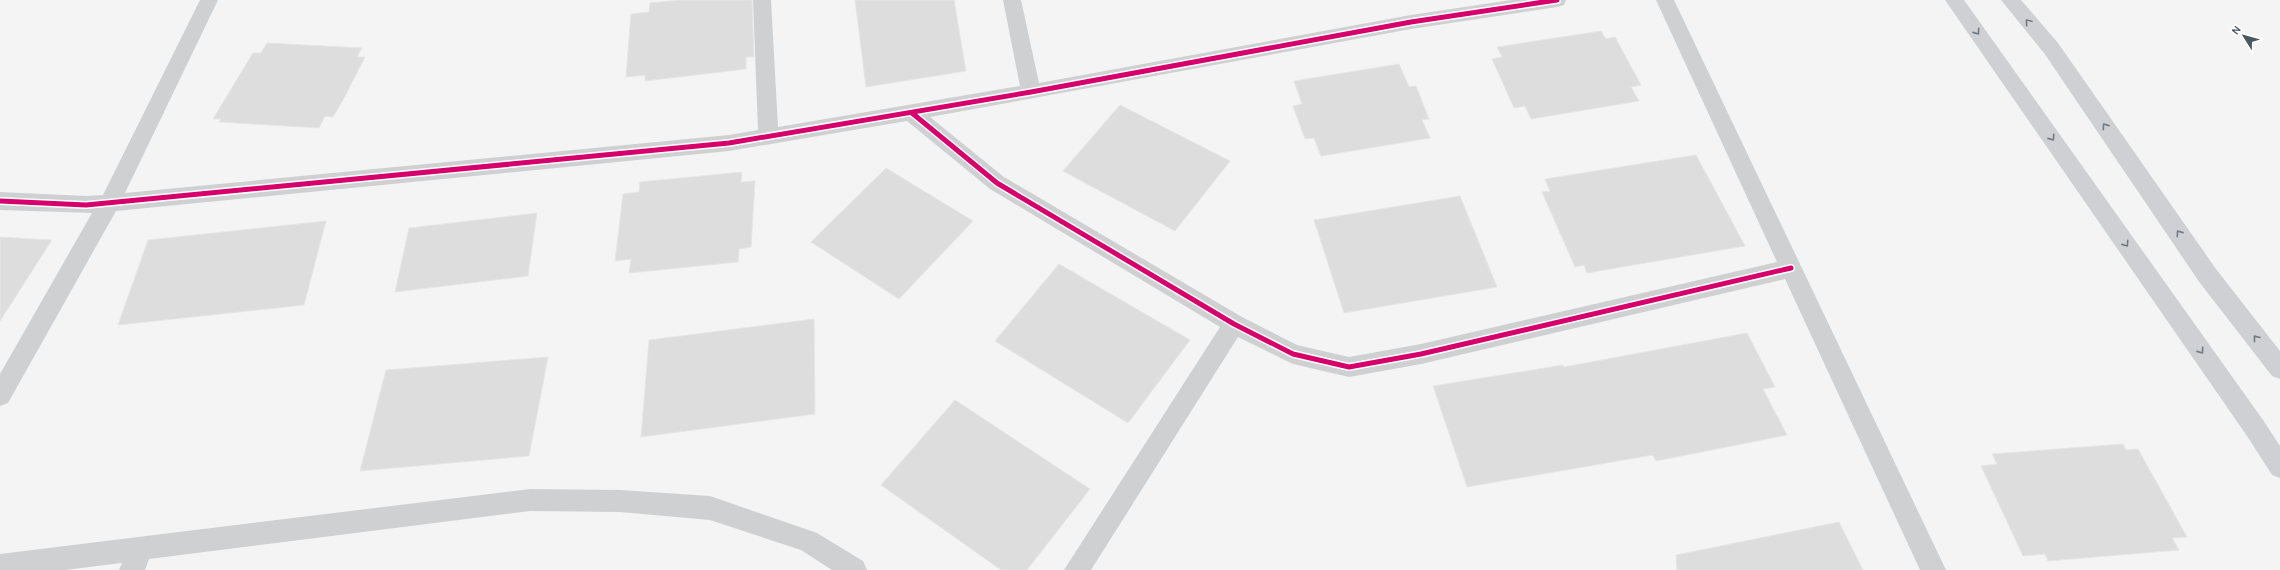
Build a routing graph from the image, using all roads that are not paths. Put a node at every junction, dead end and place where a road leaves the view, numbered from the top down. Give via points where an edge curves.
1 (209, 0) edge
2 (762, 0) edge
3 (1012, 0) edge
4 (1557, 0) edge
5 (1665, 0) edge
6 (1954, 0) edge
7 (2010, 0) edge
8 (1031, 92) junction
9 (912, 113) junction
10 (768, 137) junction
11 (0, 201) edge
12 (109, 203) junction
13 (1791, 268) junction
14 (1234, 324) junction
15 (2280, 368) edge
16 (0, 396) edge
17 (2280, 467) edge
18 (136, 559) edge
19 (0, 566) edge
20 (854, 570) edge
21 (1077, 570) edge
22 (1933, 570) edge

1 - 12 street
2 - 10 street
3 - 8 street
4 - 8 street via 1411,22
5 - 13 street
6 -> 17 main road
15 -> 7 main road via 2208,276 2051,48
8 - 9 street
9 - 10 street
9 - 14 street via 997,183
10 - 12 street via 721,144
11 - 12 street via 86,205
12 - 16 street
13 - 14 street via 1421,354 1349,367 1292,354
13 - 22 street
14 - 21 street
18 - 19 street
18 - 20 street via 530,500 710,508 808,541

